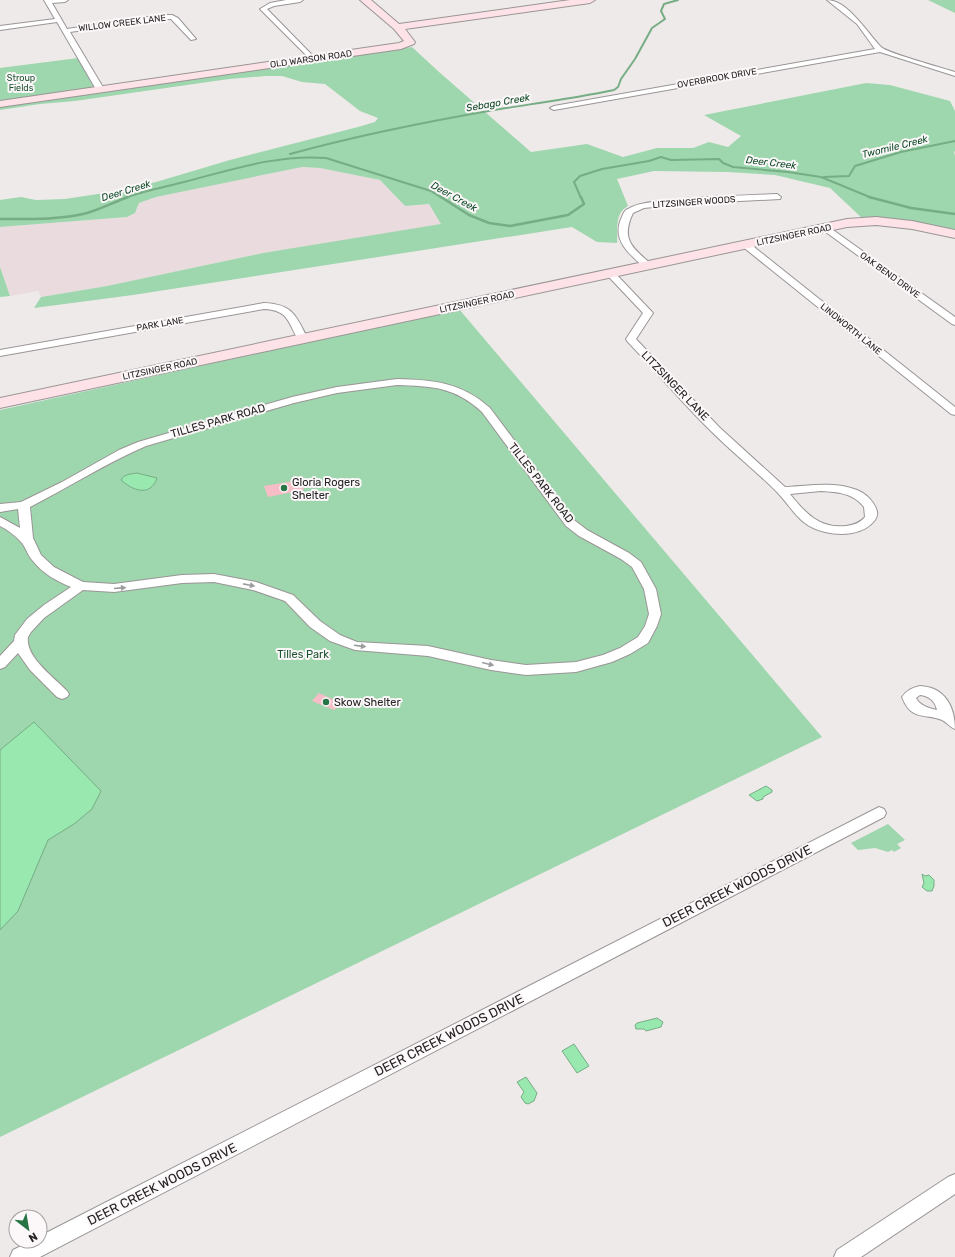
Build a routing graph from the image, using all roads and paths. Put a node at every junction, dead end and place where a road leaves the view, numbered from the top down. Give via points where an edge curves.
1 (65, 0) edge
2 (300, 0) edge
3 (365, 0) edge
4 (590, 0) edge
5 (830, 0) edge
6 (48, 1) edge
7 (60, 20) junction
8 (398, 27) junction
9 (0, 28) edge
10 (65, 31) junction
11 (193, 40) dead end
12 (880, 50) junction
13 (313, 59) junction
14 (955, 74) edge
15 (100, 89) junction
16 (0, 104) edge
17 (554, 108) dead end
18 (777, 197) dead end
19 (826, 228) junction
20 (955, 234) edge
21 (746, 245) junction
22 (647, 265) junction
23 (611, 274) junction
24 (955, 322) edge
25 (303, 339) junction
26 (0, 353) edge
27 (0, 403) edge
28 (955, 412) edge
29 (782, 491) junction
30 (24, 505) junction
31 (0, 508) edge
32 (0, 521) edge
33 (28, 542) junction
34 (81, 586) junction
35 (20, 642) junction
36 (0, 664) edge
37 (62, 694) dead end
38 (879, 813) dead end
39 (955, 1183) edge
40 (20, 1257) edge
41 (844, 1257) edge

1 - 6 street
2 - 13 street via 272,4 263,9
3 - 8 street
4 - 8 street
5 - 12 street via 859,23
6 - 7 street
7 - 9 street
7 - 10 street
8 - 13 street, OLD WARSON ROAD via 409,39 409,44
10 - 11 street, WILLOW CREEK LANE via 172,17
10 - 15 street
12 - 14 street, OVERBROOK DRIVE
12 - 17 street, OVERBROOK DRIVE
13 - 15 street, OLD WARSON ROAD
15 - 16 street, OLD WARSON ROAD
18 - 22 street, LITZSINGER WOODS via 682,202 642,206 629,211 623,227 624,242
19 - 20 street, LITZSINGER ROAD via 847,223 876,221
19 - 21 street, LITZSINGER ROAD
19 - 24 street, OAK BEND DRIVE
21 - 22 street, LITZSINGER ROAD
21 - 28 street, LINDWORTH LANE
22 - 23 street, LITZSINGER ROAD
23 - 25 street, LITZSINGER ROAD
23 - 29 street, LITZSINGER LANE via 648,313 631,339 716,429
25 - 26 street, PARK LANE via 288,311 279,304
25 - 27 street, LITZSINGER ROAD
29 - 29 street, LITZSINGER LANE via 804,518 827,529 853,529 870,519 872,512 864,499 844,489
30 - 31 street, TILLES PARK ROAD
30 - 33 street, TILLES PARK ROAD
34 -> 30 street, TILLES PARK ROAD via 114,588 182,579 214,578 256,586 289,598 335,638 355,646 428,651 526,670 576,667 607,659 643,640 654,614 650,589 637,565 570,523 486,410 473,398 432,382 397,382 336,390 165,436 123,452
32 - 33 street via 13,528
33 - 34 street, TILLES PARK ROAD via 39,562 57,576
34 - 35 street via 41,614 26,628
35 - 36 street
35 - 37 street via 27,657
38 - 40 street, DEER CREEK WOODS DRIVE
39 - 41 street

